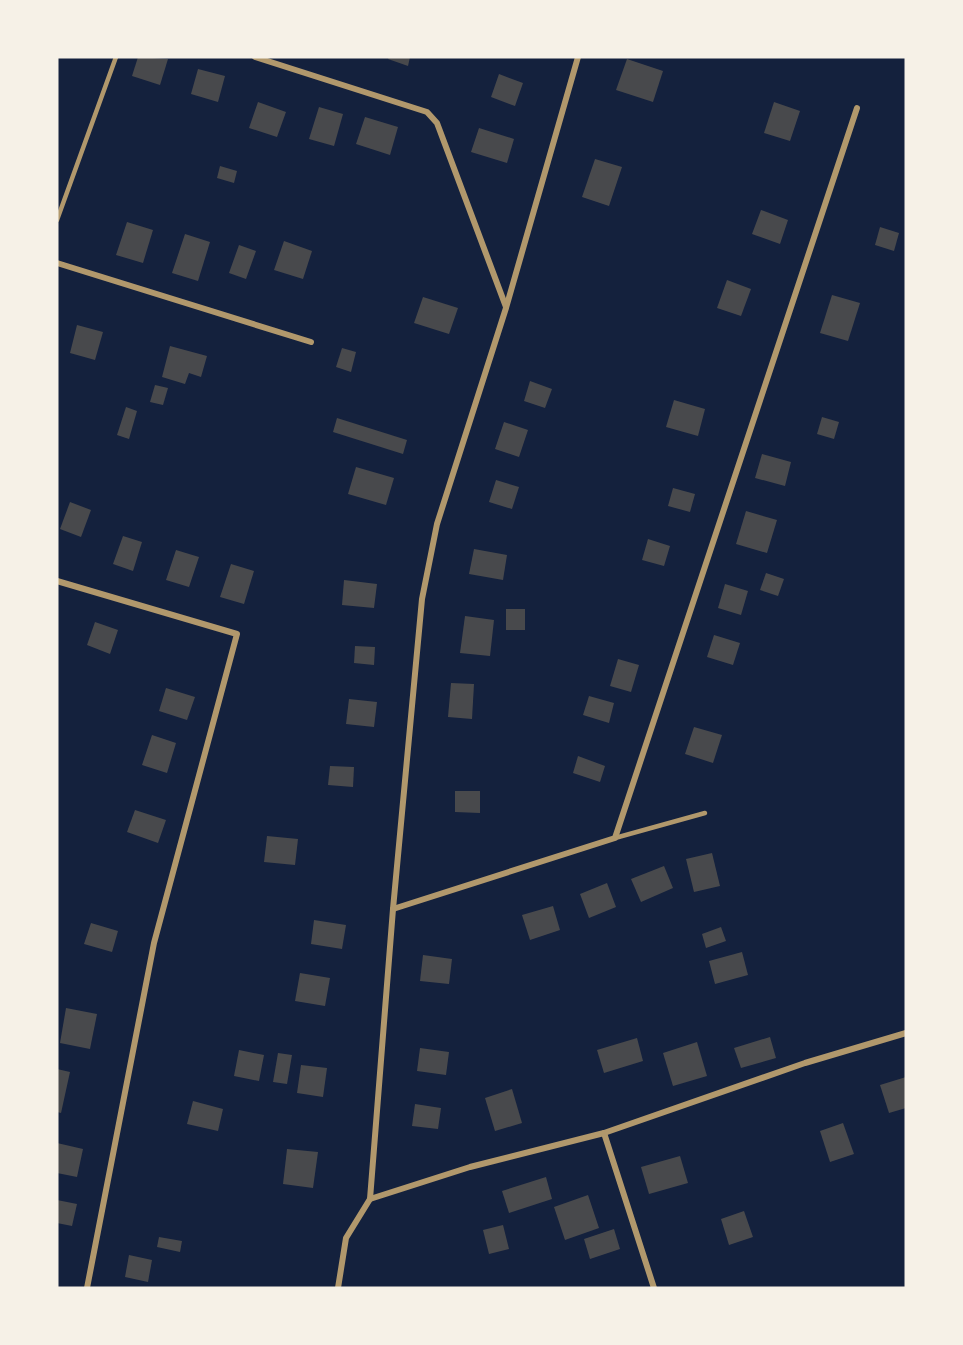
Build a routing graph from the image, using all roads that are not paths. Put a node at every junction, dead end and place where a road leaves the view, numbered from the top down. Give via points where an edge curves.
1 (116, 57) edge
2 (255, 57) edge
3 (578, 57) edge
4 (857, 108) dead end
5 (57, 220) edge
6 (57, 263) edge
7 (506, 308) junction
8 (311, 342) dead end
9 (57, 581) edge
10 (705, 813) dead end
11 (615, 838) junction
12 (393, 909) junction
13 (906, 1033) edge
14 (604, 1133) junction
15 (370, 1199) junction
16 (87, 1288) edge
17 (338, 1288) edge
18 (654, 1288) edge

1 - 5 lane
2 - 7 street via 427,112 437,123
3 - 7 street
4 - 11 street
6 - 8 street
7 - 12 street via 437,524 422,599
9 - 16 street via 237,634 154,943
10 - 11 lane
11 - 12 street
12 - 15 street
13 - 14 street
14 - 15 street via 470,1167
14 - 18 street
15 - 17 street via 346,1238

